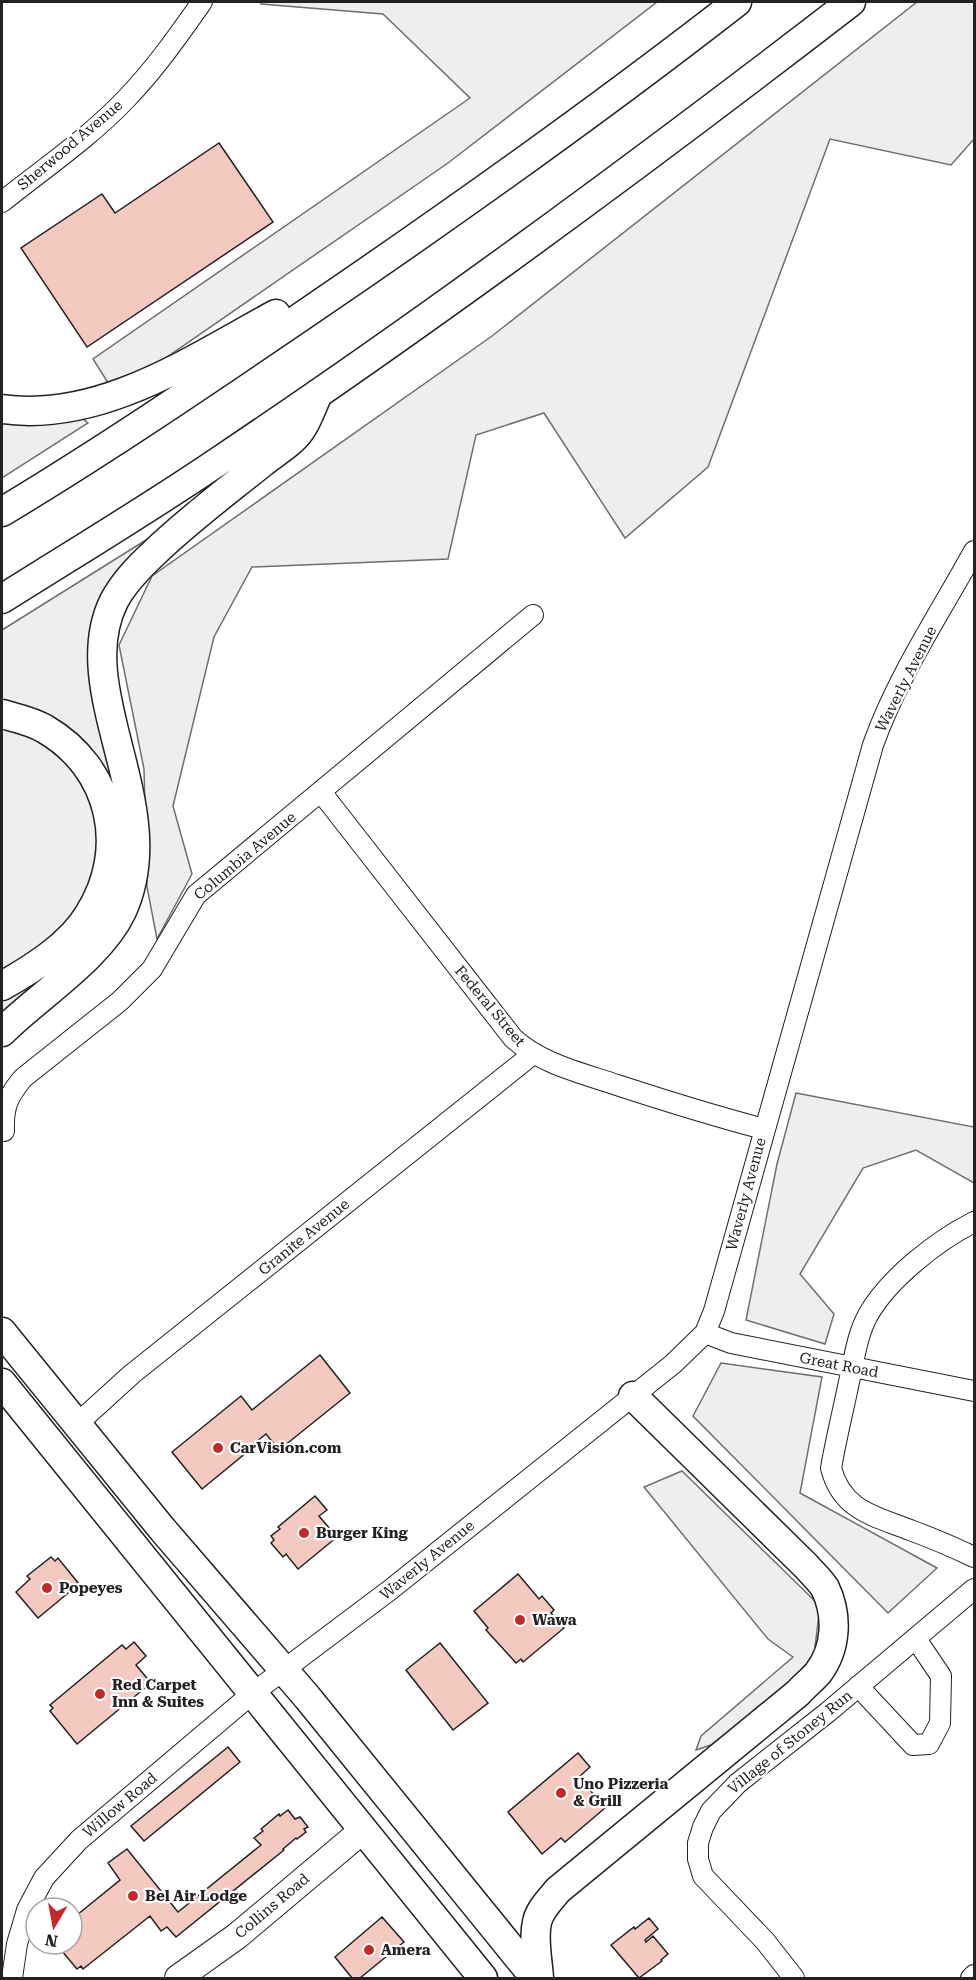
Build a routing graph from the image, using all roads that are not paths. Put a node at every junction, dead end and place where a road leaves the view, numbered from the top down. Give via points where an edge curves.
1 (202, 2) edge
2 (737, 2) edge
3 (851, 2) edge
4 (2, 202) edge
5 (415, 239) junction
6 (318, 393) junction
7 (2, 409) edge
8 (2, 512) edge
9 (975, 551) edge
10 (2, 599) edge
11 (533, 615) dead end
12 (2, 714) edge
13 (321, 792) junction
14 (2, 986) edge
15 (2, 1032) edge
16 (533, 1054) junction
17 (764, 1129) junction
18 (4, 1131) dead end
19 (975, 1222) edge
20 (2, 1332) edge
21 (705, 1333) junction
22 (852, 1368) junction
23 (2, 1383) edge
24 (975, 1390) edge
25 (633, 1396) junction
26 (77, 1424) junction
27 (975, 1557) edge
28 (975, 1589) edge
29 (916, 1639) junction
30 (283, 1669) junction
31 (858, 1686) junction
32 (253, 1693) junction
33 (363, 1830) junction
34 (975, 1975) edge
35 (12, 1978) edge
36 (178, 1978) edge
37 (483, 1978) edge
38 (537, 1978) edge
39 (794, 1978) edge
40 (970, 1978) edge

1 - 4 street, Sherwood Avenue via 126,100
2 - 5 highway
3 - 6 highway via 569,214
5 - 7 highway via 140,385 57,409
5 - 8 highway via 172,404
6 - 10 highway
6 - 15 highway via 300,432 173,534 122,586 113,603 102,649 107,693 132,798 137,840 133,878 122,912 103,941
9 - 17 street, Waverly Avenue via 884,714
11 - 13 street, Columbia Avenue
12 - 14 highway via 43,727 78,756 102,795 111,840 109,871 88,916 51,954
13 - 16 street, Federal Street via 513,1038
13 - 18 street, Columbia Avenue via 196,895 152,969 120,1001 23,1078 8,1099 3,1113
16 - 17 street, Federal Street via 703,1113
16 - 26 street, Granite Avenue via 132,1374
17 - 21 street, Waverly Avenue
19 - 22 street via 955,1232 888,1287 861,1329
20 - 26 highway
21 - 22 street, Great Road via 731,1343
21 - 25 street, Waverly Avenue via 673,1365
22 - 24 street, Great Road
22 - 27 street via 831,1468 834,1479 849,1502 874,1518
23 - 32 highway
25 - 30 street, Waverly Avenue via 390,1590
25 - 38 highway via 824,1586 833,1609 835,1630 819,1671 798,1693 558,1890 537,1922
26 - 30 highway
28 - 29 street, Village of Stoney Run
29 - 31 street, Village of Stoney Run
29 - 31 street via 941,1676 940,1723 929,1744 913,1745
30 - 32 street, Willow Road
30 - 38 highway
31 - 39 street, Village of Stoney Run via 724,1796 707,1819 698,1843 703,1876
32 - 33 highway
32 - 35 street, Willow Road via 60,1858 27,1910 16,1944
33 - 36 main road, Collins Road via 237,1936
33 - 37 highway
34 - 40 street

